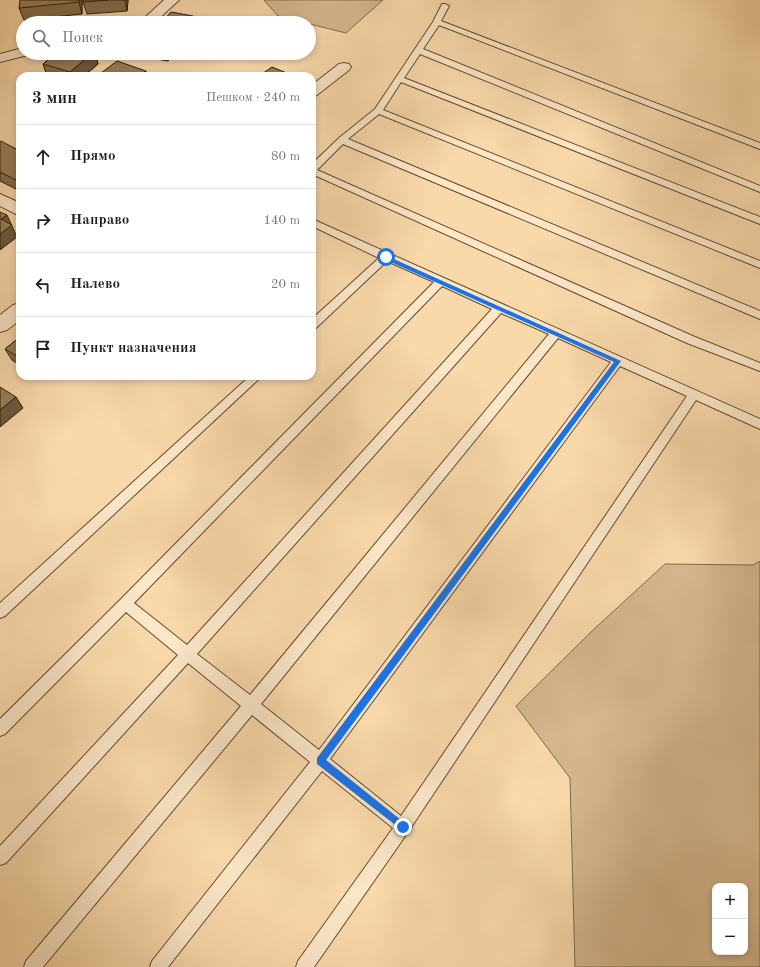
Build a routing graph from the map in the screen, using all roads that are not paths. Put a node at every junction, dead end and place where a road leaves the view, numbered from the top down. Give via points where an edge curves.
1 (172, 0) edge
2 (444, 6) dead end
3 (154, 16) edge
4 (436, 22) junction
5 (418, 50) junction
6 (16, 54) edge
7 (0, 58) edge
8 (344, 67) dead end
9 (400, 79) junction
10 (316, 89) edge
11 (378, 112) junction
12 (342, 140) junction
13 (760, 146) edge
14 (316, 166) edge
15 (316, 172) edge
16 (760, 189) edge
17 (0, 199) edge
18 (16, 208) edge
19 (760, 221) edge
20 (316, 224) edge
21 (386, 257) junction
22 (760, 265) edge
23 (440, 282) junction
24 (499, 308) junction
25 (16, 313) edge
26 (760, 315) edge
27 (316, 321) edge
28 (0, 325) edge
29 (556, 333) junction
30 (618, 361) junction
31 (760, 367) edge
32 (253, 380) edge
33 (694, 395) junction
34 (760, 424) edge
35 (125, 604) junction
36 (0, 612) edge
37 (188, 654) junction
38 (251, 705) junction
39 (0, 729) edge
40 (320, 761) junction
41 (403, 827) junction
42 (0, 857) edge
43 (32, 967) edge
44 (158, 967) edge
45 (304, 967) edge

1 - 3 street
2 - 4 lane
4 - 5 lane
4 - 13 lane
5 - 9 lane
5 - 16 lane
6 - 7 street
8 - 10 street
9 - 11 lane
9 - 19 lane
11 - 12 lane
11 - 22 lane
12 - 14 lane
12 - 26 lane
15 - 31 lane via 691,340
17 - 18 street
20 - 21 lane
21 - 23 lane
21 - 27 lane
23 - 24 lane
23 - 35 lane
24 - 29 lane
24 - 37 lane
25 - 28 street
29 - 30 lane
29 - 38 lane
30 - 33 lane
30 - 40 lane
32 - 36 lane
33 - 34 lane
33 - 41 lane
35 - 37 lane
35 - 39 lane
37 - 38 lane
37 - 42 lane
38 - 40 lane
38 - 43 lane
40 - 41 lane
40 - 44 lane
41 - 45 lane

